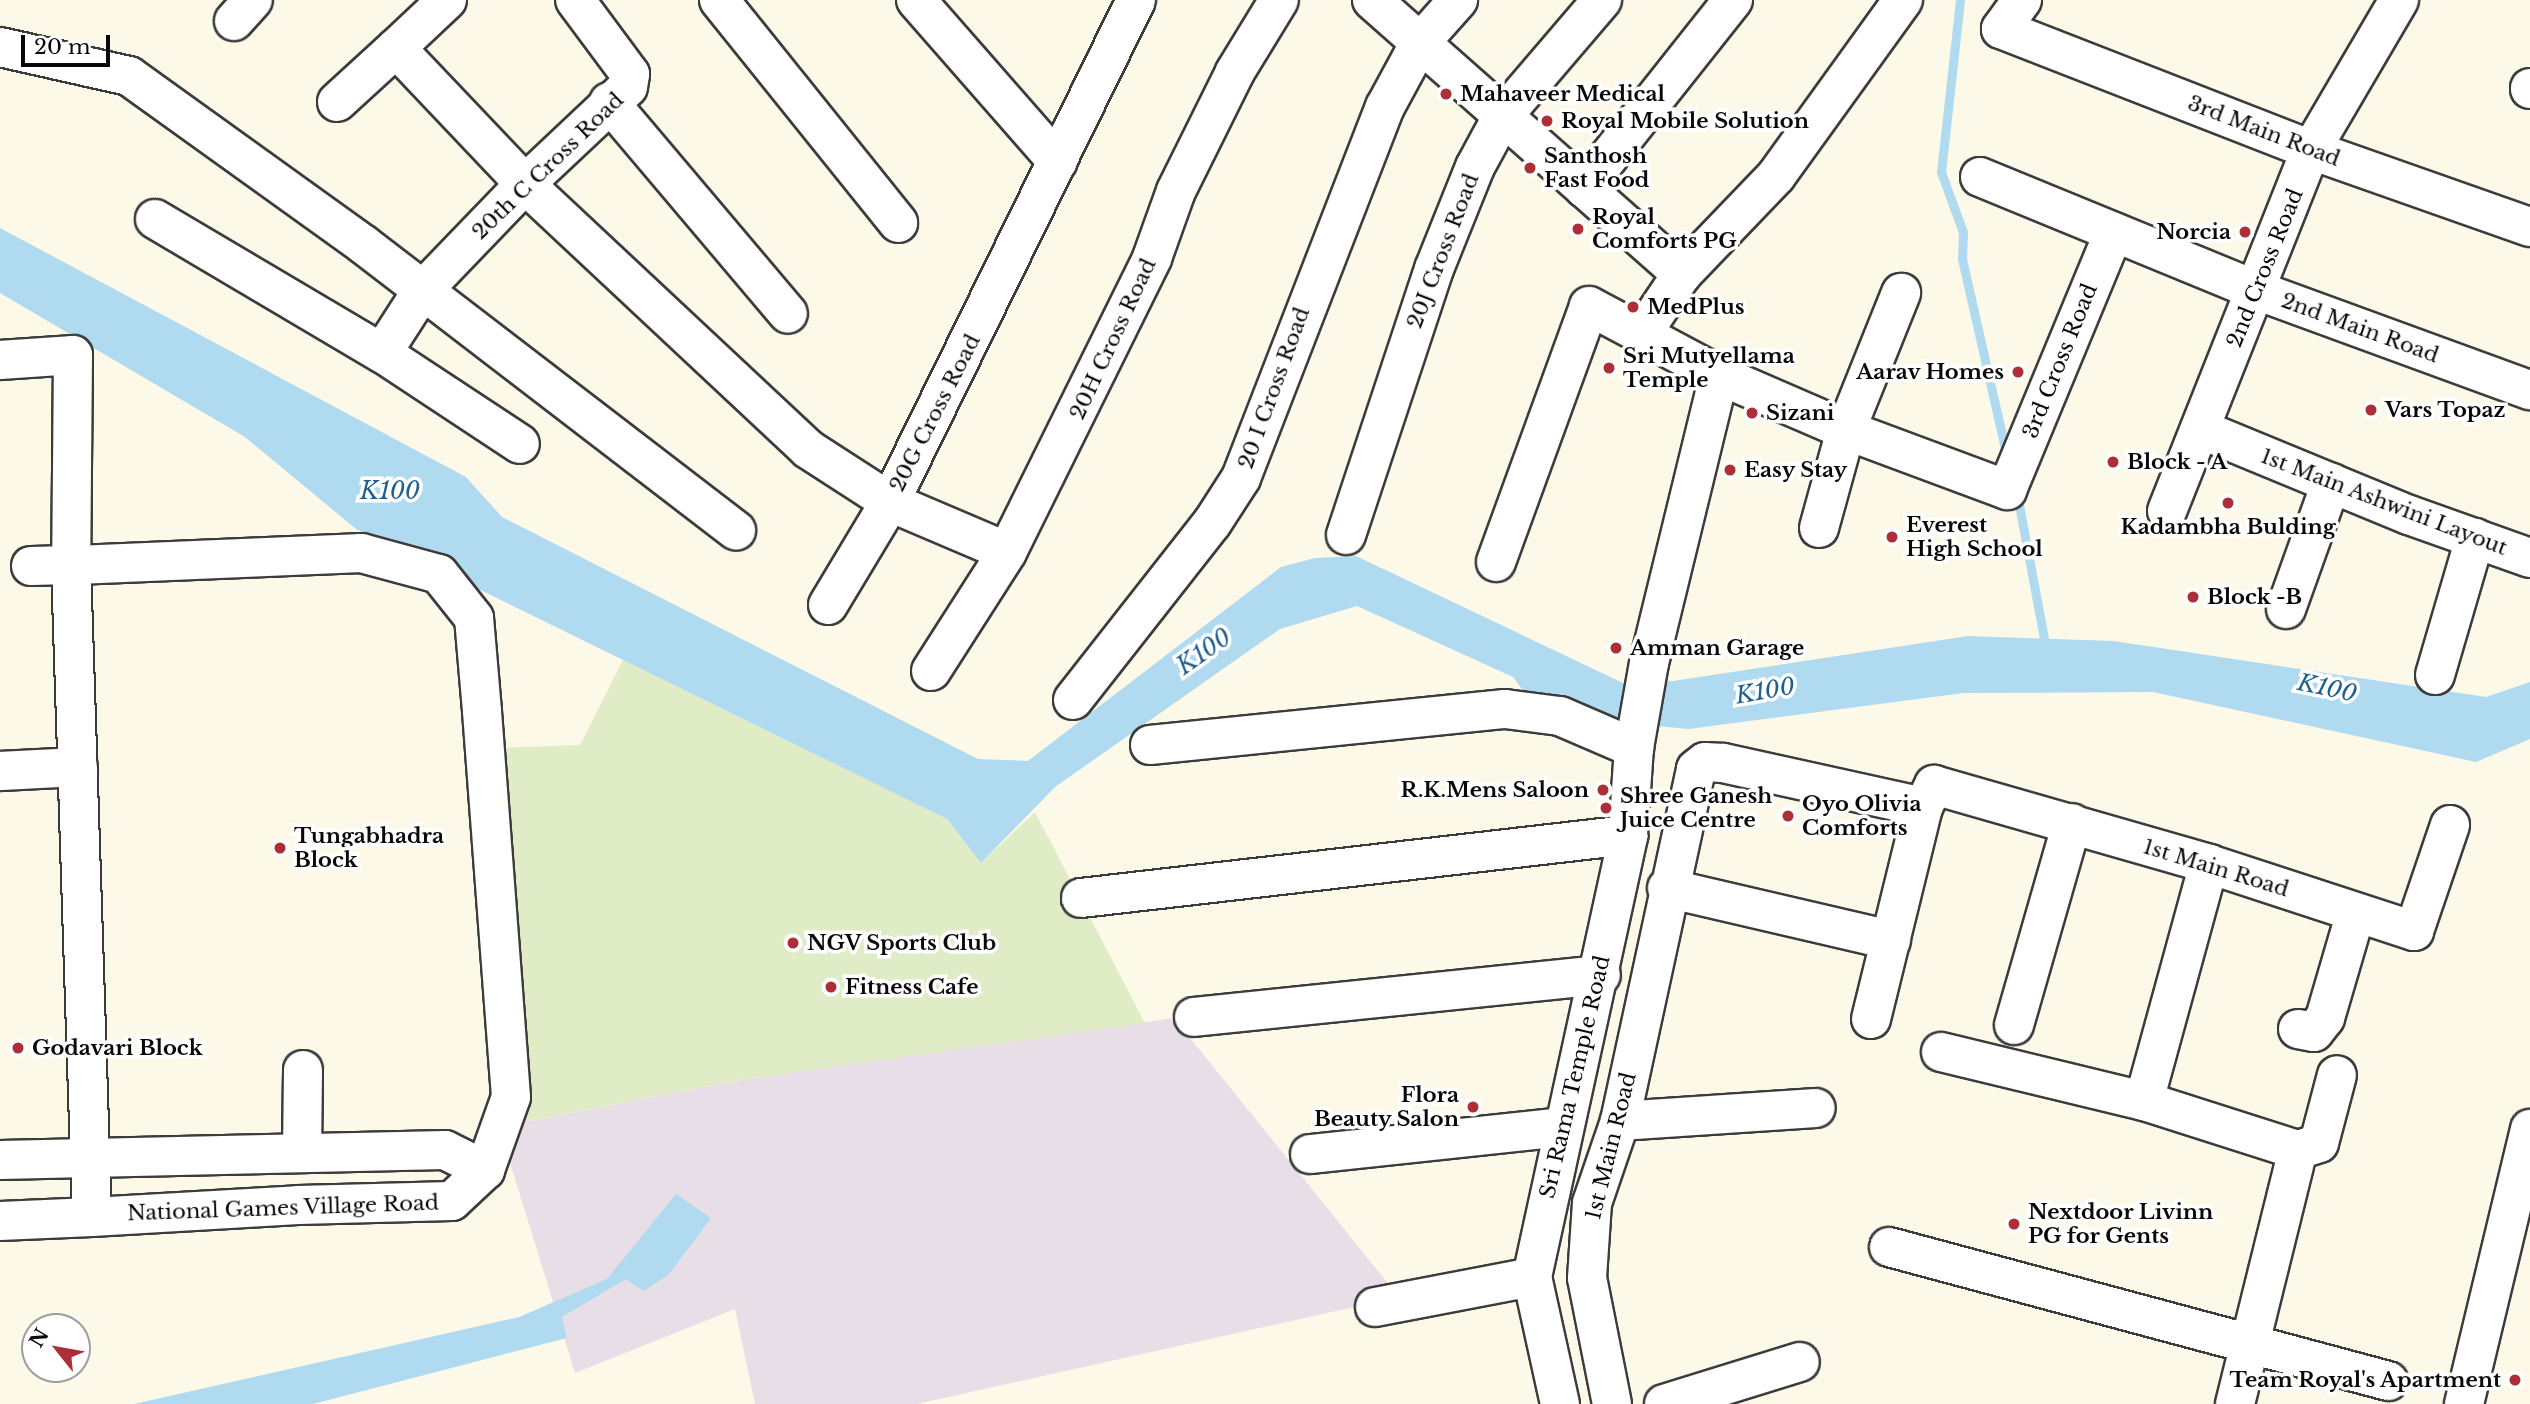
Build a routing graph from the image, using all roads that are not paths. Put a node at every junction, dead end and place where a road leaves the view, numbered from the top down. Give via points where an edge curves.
1 (447, 0) edge
2 (575, 0) edge
3 (719, 0) edge
4 (916, 0) edge
5 (1136, 0) edge
6 (1279, 0) edge
7 (1372, 0) edge
8 (1458, 0) edge
9 (1602, 0) edge
10 (1733, 0) edge
11 (1903, 0) edge
12 (2399, 0) edge
13 (2012, 14) edge
14 (1419, 44) junction
15 (0, 47) edge
16 (396, 48) junction
17 (337, 102) dead end
18 (609, 102) junction
19 (1502, 117) junction
20 (2311, 150) junction
21 (1058, 162) junction
22 (1980, 177) dead end
23 (525, 184) junction
24 (1584, 188) junction
25 (155, 219) dead end
26 (898, 223) dead end
27 (2530, 227) edge
28 (2114, 232) junction
29 (1682, 274) junction
30 (2256, 290) junction
31 (422, 291) junction
32 (1901, 293) dead end
33 (788, 314) dead end
34 (1643, 332) junction
35 (382, 353) junction
36 (0, 360) edge
37 (1719, 375) junction
38 (2530, 390) edge
39 (2200, 429) junction
40 (1846, 430) junction
41 (520, 444) dead end
42 (2331, 483) junction
43 (890, 502) junction
44 (2167, 511) dead end
45 (1819, 528) dead end
46 (736, 530) dead end
47 (1346, 535) dead end
48 (2475, 538) junction
49 (1007, 552) junction
50 (2530, 558) edge
51 (1496, 562) dead end
52 (71, 565) junction
53 (31, 566) dead end
54 (828, 605) dead end
55 (2286, 609) dead end
56 (930, 671) dead end
57 (2434, 675) dead end
58 (1073, 700) dead end
59 (1636, 736) junction
60 (1150, 745) dead end
61 (78, 767) junction
62 (0, 771) edge
63 (1923, 807) junction
64 (2072, 823) junction
65 (2450, 825) dead end
66 (1628, 835) junction
67 (2209, 864) junction
68 (1667, 888) junction
69 (1081, 898) dead end
70 (2356, 912) junction
71 (1891, 940) junction
72 (1601, 975) junction
73 (1194, 1017) dead end
74 (1871, 1019) dead end
75 (2014, 1025) dead end
76 (2298, 1029) dead end
77 (1941, 1052) dead end
78 (303, 1070) dead end
79 (2337, 1075) dead end
80 (2144, 1101) junction
81 (1816, 1108) dead end
82 (1620, 1121) junction
83 (1562, 1127) junction
84 (2530, 1129) edge
85 (2298, 1150) junction
86 (302, 1153) junction
87 (1310, 1154) dead end
88 (90, 1158) junction
89 (0, 1160) edge
90 (485, 1170) junction
91 (92, 1217) junction
92 (0, 1221) edge
93 (2518, 1227) edge
94 (1889, 1247) dead end
95 (1532, 1277) junction
96 (1375, 1307) dead end
97 (2252, 1345) junction
98 (1800, 1362) dead end
99 (2388, 1381) dead end
100 (1557, 1404) edge
101 (1612, 1404) edge
102 (1664, 1404) edge
103 (2235, 1404) edge
104 (2464, 1404) edge

1 - 16 street
2 - 18 street, 20th C Cross Road via 630,74 628,88
3 - 26 street
4 - 21 street
5 - 21 street, 20G Cross Road
6 - 49 street, 20H Cross Road via 1236,72 1176,191 1146,271
7 - 14 street
8 - 14 street, 20 I Cross Road
9 - 19 street, 20J Cross Road
10 - 24 street
11 - 29 street via 1776,176
12 - 20 street, 2nd Cross Road
13 - 20 street, 3rd Main Road
14 - 19 street
14 - 58 street, 20 I Cross Road via 1385,107 1338,220 1241,478 1212,523
15 - 31 street via 129,76
16 - 17 street
16 - 23 street, 20G Cross Road
18 - 23 street, 20th C Cross Road
18 - 33 street
19 - 24 street
19 - 47 street, 20J Cross Road via 1475,167 1434,269
20 - 27 street, 3rd Main Road
20 - 30 street, 2nd Cross Road
21 - 43 street, 20G Cross Road
22 - 28 street, 2nd Main Road
23 - 31 street, 20th C Cross Road
23 - 43 street, 20G Cross Road via 808,449
24 - 29 street
25 - 35 street
28 - 30 street, 2nd Main Road
28 - 40 street, 3rd Cross Road via 2007,490
29 - 34 street
30 - 38 street, 2nd Main Road
30 - 39 street, 2nd Cross Road
31 - 35 street, 20th C Cross Road
31 - 46 street
32 - 40 street
34 - 37 street
34 - 51 street via 1589,306
35 - 41 street
36 - 52 street via 73,355
37 - 40 street
37 - 59 street, Sri Rama Temple Road via 1649,663
39 - 42 street, 1st Main Ashwini Layout
39 - 44 street, 2nd Cross Road
40 - 45 street
42 - 48 street, 1st Main Ashwini Layout
42 - 55 street
43 - 49 street
43 - 54 street
48 - 50 street, 1st Main Ashwini Layout
48 - 57 street
49 - 56 street, 20H Cross Road
52 - 53 street
52 - 61 street
52 - 90 street via 361,553 439,574 474,618 511,1097
59 - 60 street via 1560,716 1506,709
59 - 66 street, Sri Rama Temple Road
61 - 62 street
61 - 88 street
63 - 64 street, 1st Main Road via 1936,784
63 - 68 street, 1st Main Road via 1705,762 1696,769
63 - 71 street
64 - 67 street, 1st Main Road
64 - 75 street
65 - 70 street, 1st Main Road via 2414,931
66 - 69 street
66 - 72 street, Sri Rama Temple Road
67 - 70 street, 1st Main Road
67 - 80 street
68 - 71 street
68 - 82 street, 1st Main Road
70 - 76 street via 2325,1018 2314,1032
71 - 74 street
72 - 73 street
72 - 83 street, Sri Rama Temple Road
77 - 80 street
78 - 86 street
79 - 85 street via 2319,1143
80 - 85 street
81 - 82 street
82 - 101 street, 1st Main Road via 1592,1203 1587,1278
83 - 87 street
83 - 95 street, Sri Rama Temple Road
84 - 93 street
85 - 97 street
86 - 88 street
86 - 90 street via 445,1150
88 - 89 street
88 - 91 street
90 - 91 street, National Games Village Road via 452,1201
91 - 92 street, National Games Village Road
93 - 104 street
94 - 97 street
95 - 96 street
95 - 100 street, Sri Rama Temple Road
97 - 99 street
97 - 103 street
98 - 102 street

